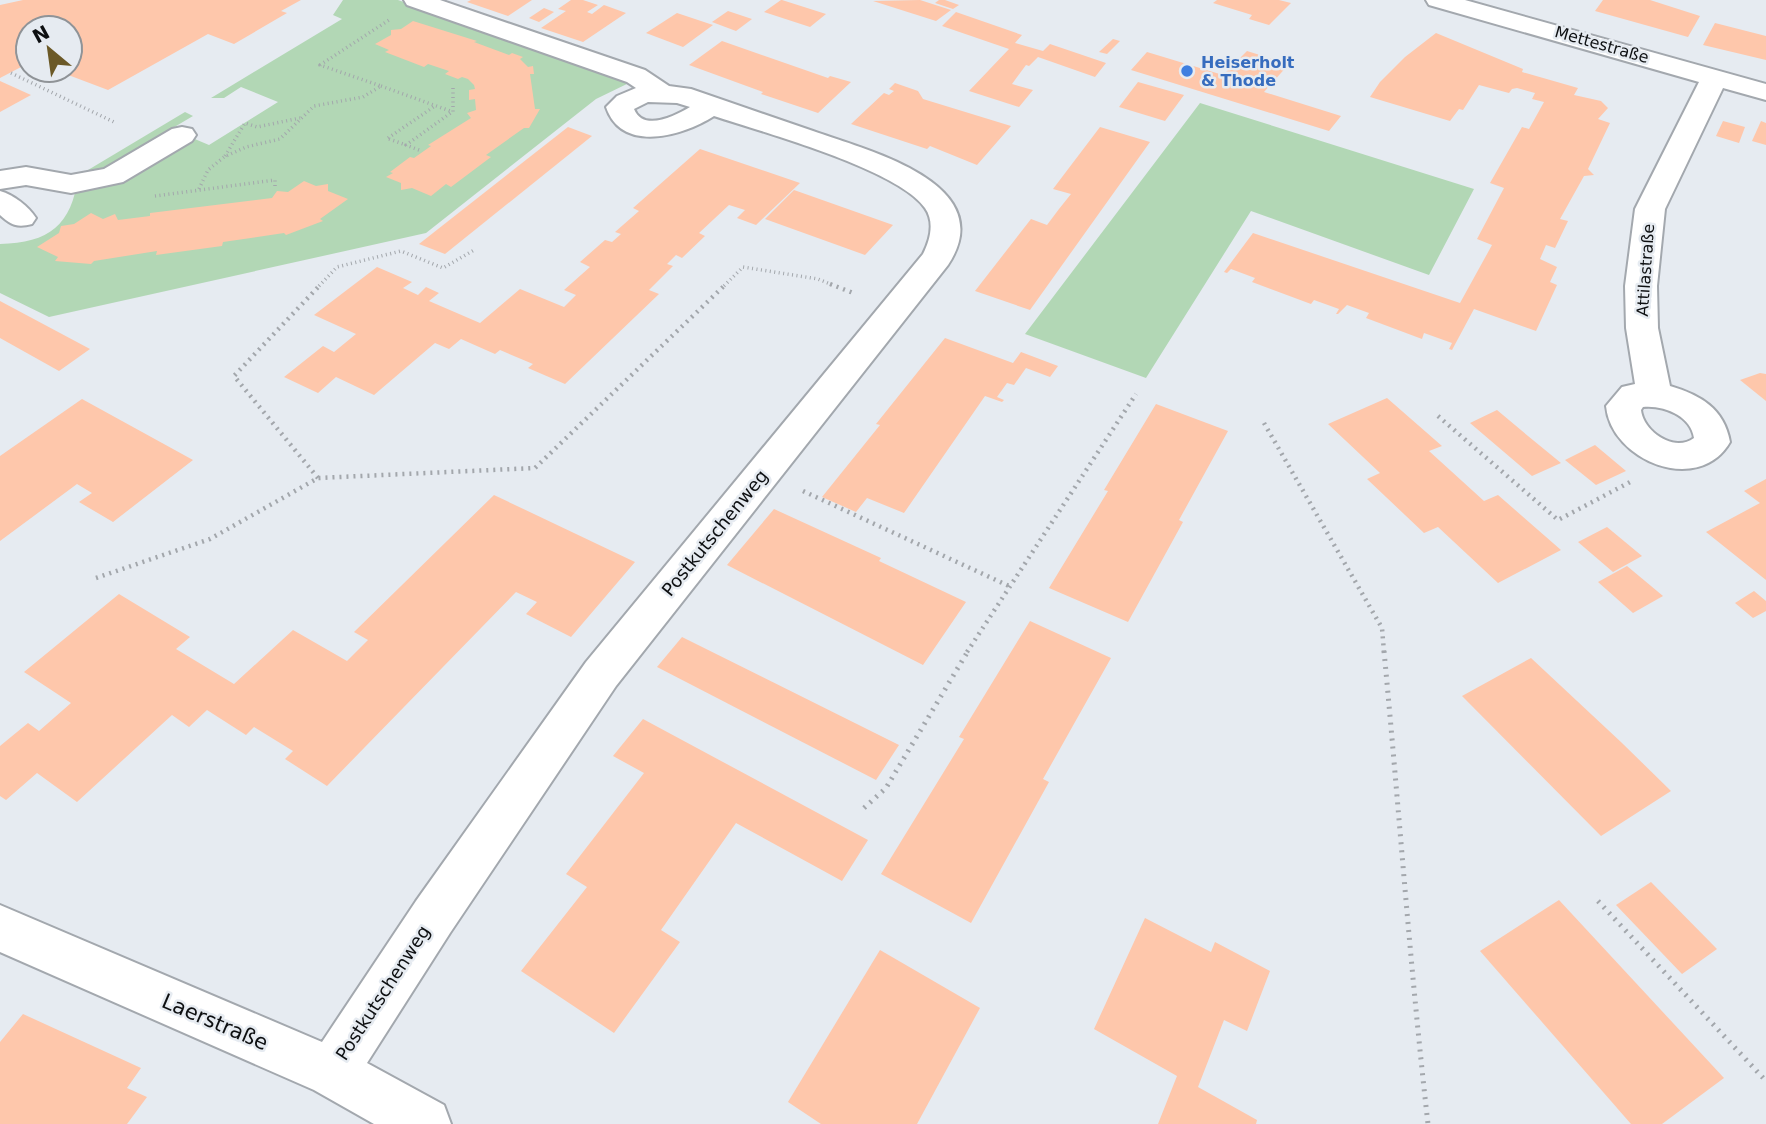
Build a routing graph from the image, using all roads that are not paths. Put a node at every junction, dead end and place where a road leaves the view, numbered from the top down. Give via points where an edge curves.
1 (1438, 0) edge
2 (417, 1) edge
3 (1715, 77) junction
4 (661, 92) junction
5 (1766, 92) edge
6 (710, 106) junction
7 (182, 135) dead end
8 (0, 180) edge
9 (1654, 394) junction
10 (0, 928) edge
11 (332, 1072) junction
12 (425, 1124) edge

1 - 3 street, Mettestraße
2 - 4 street, Postkutschenweg via 636,76
3 - 5 street, Mettestraße
3 - 9 street, Attilastraße via 1650,209 1641,286
4 - 6 street, Postkutschenweg
4 - 6 street, Postkutschenweg via 626,100 620,107 621,116 630,125 660,128 684,123
6 - 11 street, Postkutschenweg via 905,175 938,204 946,221 945,238 937,258 601,674
7 - 8 street via 113,176 71,184 26,176
9 - 9 street via 1634,396 1623,406 1622,421 1634,437 1679,455 1700,452 1712,442 1711,427 1698,411
10 - 11 street, Laerstraße
11 - 12 street, Laerstraße

